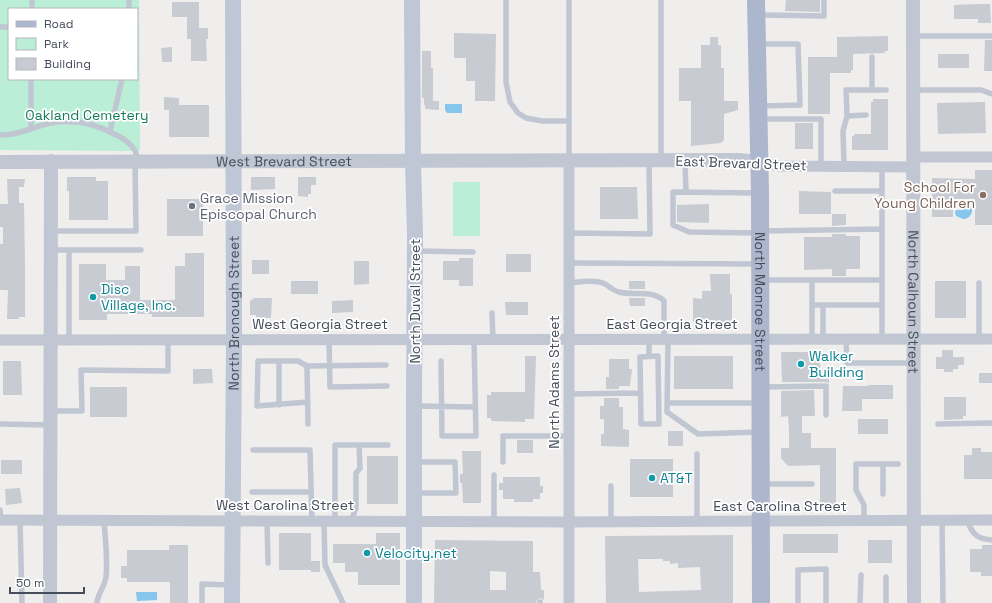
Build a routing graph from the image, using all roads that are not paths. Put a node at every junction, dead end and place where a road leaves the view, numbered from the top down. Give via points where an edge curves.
1 (233, 0) edge
2 (412, 0) edge
3 (506, 0) edge
4 (569, 0) edge
5 (661, 0) edge
6 (824, 0) edge
7 (913, 0) edge
8 (757, 7) edge
9 (913, 36) junction
10 (992, 36) edge
11 (757, 44) junction
12 (872, 58) dead end
13 (31, 80) edge
14 (122, 80) edge
15 (872, 90) junction
16 (886, 90) dead end
17 (914, 90) junction
18 (992, 94) edge
19 (759, 112) junction
20 (866, 115) dead end
21 (847, 116) junction
22 (569, 121) junction
23 (31, 129) junction
24 (110, 131) junction
25 (0, 135) edge
26 (992, 157) edge
27 (685, 160) junction
28 (51, 161) junction
29 (137, 161) junction
30 (233, 161) junction
31 (569, 161) junction
32 (655, 161) junction
33 (0, 162) edge
34 (412, 162) junction
35 (759, 162) junction
36 (914, 162) junction
37 (821, 165) junction
38 (844, 166) junction
39 (882, 166) junction
40 (835, 191) dead end
41 (882, 191) junction
42 (686, 192) junction
43 (760, 193) junction
44 (882, 229) junction
45 (51, 231) junction
46 (760, 232) junction
47 (569, 233) junction
48 (51, 250) junction
49 (69, 250) junction
50 (141, 250) dead end
51 (415, 251) junction
52 (473, 252) dead end
53 (569, 263) junction
54 (760, 272) junction
55 (812, 280) junction
56 (882, 280) junction
57 (568, 283) junction
58 (979, 283) dead end
59 (882, 304) junction
60 (812, 305) junction
61 (824, 305) junction
62 (492, 313) dead end
63 (415, 339) junction
64 (474, 339) junction
65 (493, 339) junction
66 (568, 339) junction
67 (649, 339) junction
68 (666, 339) junction
69 (760, 339) junction
70 (812, 339) junction
71 (823, 339) junction
72 (846, 339) junction
73 (882, 339) junction
74 (914, 339) junction
75 (979, 339) junction
76 (992, 339) edge
77 (0, 340) edge
78 (51, 340) junction
79 (69, 340) junction
80 (168, 340) junction
81 (234, 340) junction
82 (329, 340) junction
83 (649, 356) junction
84 (279, 361) junction
85 (441, 361) dead end
86 (914, 363) junction
87 (386, 365) dead end
88 (307, 366) junction
89 (330, 366) junction
90 (386, 386) dead end
91 (641, 393) junction
92 (568, 394) junction
93 (760, 395) junction
94 (308, 402) junction
95 (667, 403) junction
96 (279, 405) junction
97 (414, 406) junction
98 (441, 407) junction
99 (475, 407) junction
100 (51, 411) junction
101 (826, 415) dead end
102 (992, 423) edge
103 (0, 424) edge
104 (308, 424) dead end
105 (938, 424) dead end
106 (50, 425) junction
107 (760, 432) junction
108 (569, 436) junction
109 (359, 445) junction
110 (388, 445) dead end
111 (252, 450) dead end
112 (697, 454) dead end
113 (414, 462) junction
114 (503, 462) dead end
115 (883, 464) junction
116 (898, 464) dead end
117 (494, 475) dead end
118 (761, 484) junction
119 (812, 484) dead end
120 (611, 486) dead end
121 (252, 492) dead end
122 (311, 492) junction
123 (414, 493) junction
124 (883, 494) dead end
125 (0, 517) edge
126 (20, 520) junction
127 (50, 520) junction
128 (104, 520) junction
129 (232, 520) junction
130 (914, 520) junction
131 (942, 520) junction
132 (967, 520) junction
133 (992, 520) edge
134 (267, 521) junction
135 (312, 521) junction
136 (330, 521) junction
137 (351, 521) junction
138 (414, 521) junction
139 (761, 521) junction
140 (864, 521) junction
141 (494, 522) junction
142 (569, 522) junction
143 (611, 522) junction
144 (697, 522) junction
145 (992, 540) edge
146 (268, 563) dead end
147 (861, 575) dead end
148 (886, 577) dead end
149 (232, 585) junction
150 (22, 603) edge
151 (50, 603) edge
152 (97, 603) edge
153 (202, 603) edge
154 (232, 603) edge
155 (343, 603) edge
156 (414, 603) edge
157 (569, 603) edge
158 (761, 603) edge
159 (798, 603) edge
160 (826, 603) edge
161 (860, 603) edge
162 (886, 603) edge
163 (914, 603) edge
164 (943, 603) edge

1 - 30 main road, North Bronough Street
2 - 34 main road, North Duval Street
3 - 22 lane via 506,82 510,102 518,113 526,118
4 - 22 lane
5 - 32 lane
6 - 8 lane via 824,16
7 - 9 street, North Calhoun Street
8 - 11 main road, North Monroe Street
9 - 10 lane
9 - 17 street, North Calhoun Street
11 - 19 main road, North Monroe Street
11 - 19 lane via 798,44 799,50 800,105
12 - 15 lane
13 - 23 lane
14 - 24 lane
15 - 16 lane
15 - 21 lane via 846,90
17 - 18 lane via 981,90
17 - 36 street, North Calhoun Street
19 - 35 main road, North Monroe Street
19 - 37 lane via 821,119
20 - 21 lane
21 - 38 lane via 843,131
22 - 31 lane
23 - 24 lane via 50,123 74,122 89,123
23 - 25 lane
24 - 29 lane via 123,138 134,149
26 - 36 street, East Brevard Street
27 - 32 street, East Brevard Street
27 - 35 street, East Brevard Street
27 - 42 lane
28 - 29 street, West Brevard Street
28 - 33 street, West Brevard Street
28 - 45 street
29 - 30 street, West Brevard Street
29 - 45 lane via 136,231
30 - 34 street, West Brevard Street
30 - 81 main road, North Bronough Street
31 - 32 street, East Brevard Street
31 - 34 street, West Brevard Street
31 - 47 street, North Adams Street
32 - 47 lane via 650,234
34 - 51 main road, North Duval Street
35 - 37 street, East Brevard Street via 779,166
35 - 43 main road, North Monroe Street
36 - 39 street, East Brevard Street
36 - 74 street, North Calhoun Street
37 - 38 street, East Brevard Street
38 - 39 street, East Brevard Street
39 - 41 lane
40 - 41 lane
41 - 44 lane
42 - 43 lane
42 - 46 lane via 673,192 674,225 689,232
43 - 46 main road, North Monroe Street
44 - 46 lane
44 - 56 lane
45 - 48 street
46 - 54 main road, North Monroe Street
47 - 53 street, North Adams Street
48 - 49 lane
48 - 78 street
49 - 50 lane
49 - 79 lane
51 - 52 lane
51 - 63 main road, North Duval Street
53 - 54 lane
53 - 57 street, North Adams Street
54 - 55 lane
54 - 69 main road, North Monroe Street
55 - 56 lane
55 - 60 lane
56 - 59 lane
57 - 66 street, North Adams Street
57 - 68 lane via 598,282 618,292 660,297 664,301
58 - 75 lane
59 - 61 lane
59 - 73 lane
60 - 61 lane
60 - 70 lane
61 - 71 lane
62 - 65 lane
63 - 64 street, West Georgia Street
63 - 82 street, West Georgia Street
63 - 97 main road, North Duval Street
64 - 65 street, West Georgia Street
64 - 99 lane
65 - 66 street, West Georgia Street
66 - 67 street, East Georgia Street
66 - 92 street, North Adams Street
67 - 68 street, East Georgia Street
67 - 83 lane
68 - 69 street, East Georgia Street
68 - 95 lane
69 - 70 street, East Georgia Street
69 - 93 main road, North Monroe Street
70 - 71 street, East Georgia Street
71 - 72 street, East Georgia Street
72 - 73 street, East Georgia Street
72 - 86 lane via 847,363
73 - 74 street, East Georgia Street
74 - 75 street, East Georgia Street
74 - 86 street, North Calhoun Street
75 - 76 street, East Georgia Street
77 - 78 street, West Georgia Street
78 - 79 street, West Georgia Street
78 - 100 street
79 - 80 street, West Georgia Street
80 - 81 street, West Georgia Street
80 - 100 lane via 168,371 81,370 82,411
81 - 82 street, West Georgia Street
81 - 129 main road, North Bronough Street
82 - 89 lane
83 - 91 lane via 640,357
83 - 91 lane via 658,356 659,424 641,424
84 - 88 lane via 298,361
84 - 96 lane
84 - 96 lane via 258,361 257,406
85 - 98 lane
86 - 130 street, North Calhoun Street
87 - 89 lane
88 - 89 lane
88 - 94 lane
89 - 90 lane via 330,387
91 - 92 lane
92 - 108 street, North Adams Street
93 - 95 lane
93 - 101 lane via 826,386
93 - 107 main road, North Monroe Street
94 - 96 lane
94 - 104 lane
95 - 107 lane via 667,412 698,434
97 - 98 lane
97 - 113 main road, North Duval Street
98 - 99 lane
98 - 99 lane via 442,436 476,436
100 - 106 street
102 - 105 lane
103 - 106 lane
106 - 127 street
107 - 118 main road, North Monroe Street
108 - 114 lane via 503,436
108 - 142 street, North Adams Street
109 - 110 lane
109 - 136 lane via 335,445
109 - 137 lane via 360,468 356,473 356,508
111 - 122 lane via 310,450
112 - 144 lane
113 - 123 main road, North Duval Street
113 - 123 lane via 455,462 456,493
115 - 116 lane
115 - 124 lane
115 - 140 lane via 856,464 856,490 864,505
117 - 141 lane
118 - 119 lane
118 - 139 main road, North Monroe Street
120 - 143 lane
121 - 122 lane
122 - 135 lane
123 - 138 main road, North Duval Street
125 - 126 street, West Carolina Street
126 - 127 street, West Carolina Street
126 - 150 lane
127 - 128 street, West Carolina Street
127 - 151 street
128 - 129 street, West Carolina Street
128 - 152 lane via 106,577
129 - 134 street, West Carolina Street
129 - 149 main road, North Bronough Street
130 - 131 street, East Carolina Street
130 - 140 street, East Carolina Street
130 - 163 street, North Calhoun Street
131 - 132 street, East Carolina Street
131 - 164 lane
132 - 133 street, East Carolina Street
132 - 145 lane via 972,532 986,540
134 - 135 street, West Carolina Street
134 - 146 lane
135 - 136 street, West Carolina Street
136 - 137 street, West Carolina Street
136 - 155 lane via 325,565
137 - 138 street, West Carolina Street
138 - 141 street, West Carolina Street
138 - 156 main road, North Duval Street
139 - 140 street, East Carolina Street
139 - 144 street, East Carolina Street
139 - 158 main road, North Monroe Street
141 - 142 street, West Carolina Street
142 - 143 street, East Carolina Street
142 - 157 street, North Adams Street
143 - 144 street, East Carolina Street
147 - 161 lane
148 - 162 lane
149 - 153 lane via 202,584
149 - 154 main road, North Bronough Street
159 - 160 lane via 798,570 826,569

